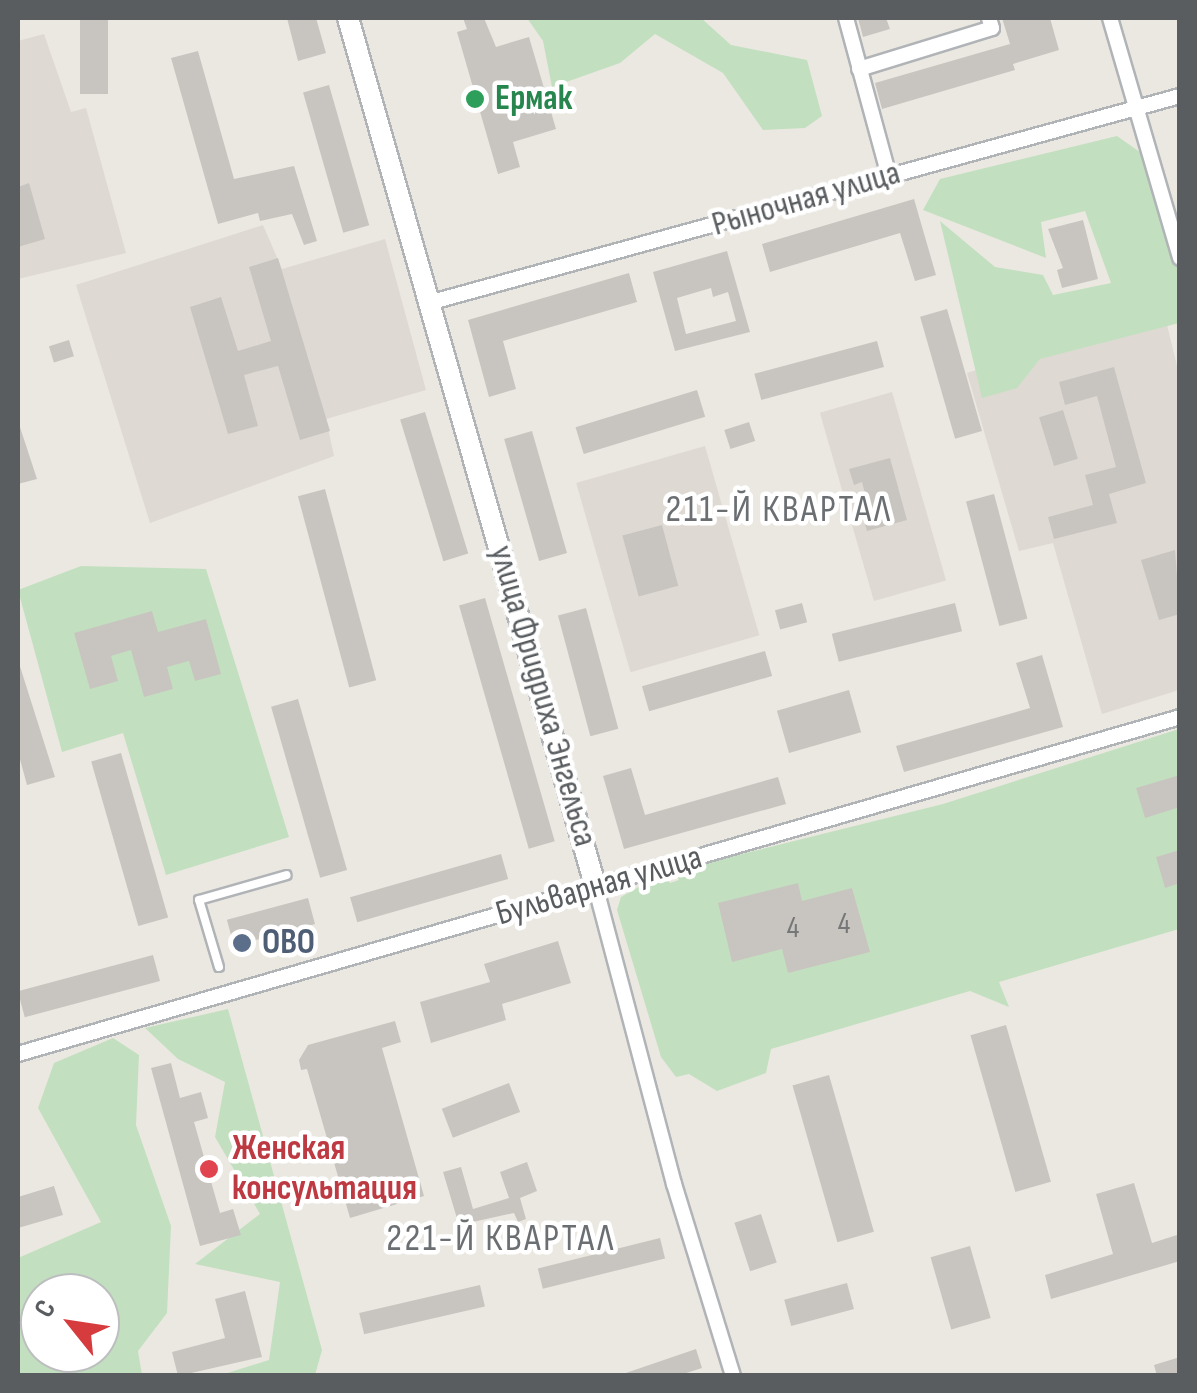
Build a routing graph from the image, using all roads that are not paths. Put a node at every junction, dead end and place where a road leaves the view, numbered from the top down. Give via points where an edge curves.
1 (348, 18) edge
2 (846, 18) edge
3 (990, 18) edge
4 (1110, 18) edge
5 (859, 69) junction
6 (1180, 96) edge
7 (1137, 108) junction
8 (889, 176) junction
9 (1180, 258) edge
10 (432, 302) junction
11 (1180, 717) edge
12 (287, 875) dead end
13 (596, 885) junction
14 (219, 967) dead end
15 (18, 1054) edge
16 (732, 1376) edge

1 - 10 street, улица Фридриха Энгельса
2 - 5 street
3 - 5 street via 992,28
4 - 7 street
5 - 8 street
6 - 7 street, Рыночная улица
7 - 8 street, Рыночная улица
7 - 9 street
8 - 10 street, Рыночная улица
10 - 13 street, улица Фридриха Энгельса
11 - 13 street, Бульварная улица
12 - 14 lane via 199,900
13 - 15 street, Бульварная улица
13 - 16 street, улица Фридриха Энгельса

